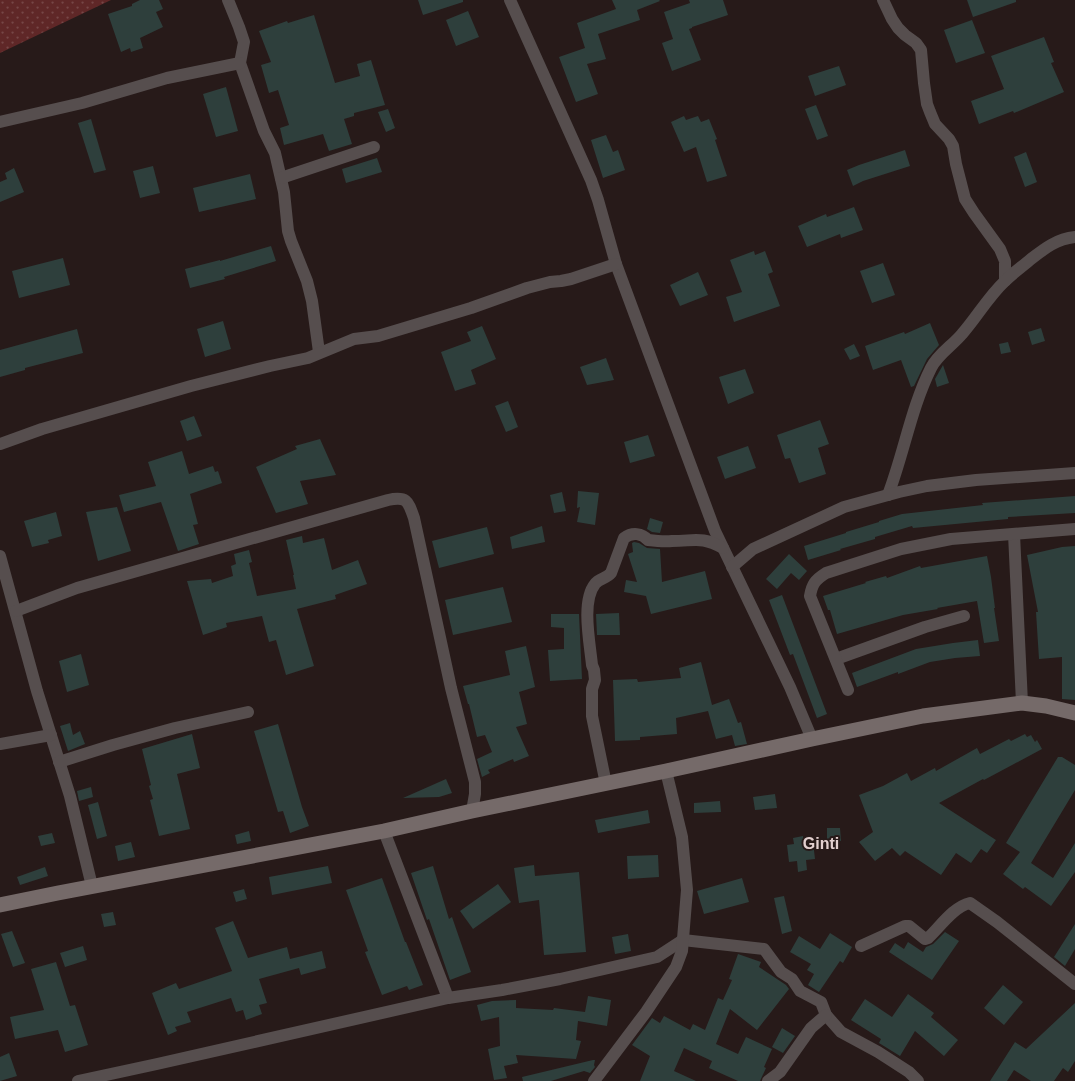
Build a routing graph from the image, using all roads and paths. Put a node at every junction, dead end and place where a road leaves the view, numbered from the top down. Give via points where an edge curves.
1 (228, 0) edge
2 (510, 0) edge
3 (883, 0) edge
4 (240, 63) junction
5 (0, 122) edge
6 (374, 147) dead end
7 (281, 178) junction
8 (1075, 237) edge
9 (616, 264) junction
10 (1005, 281) junction
11 (319, 352) junction
12 (0, 444) edge
13 (1075, 473) edge
14 (888, 495) junction
15 (1075, 529) edge
16 (1014, 534) junction
17 (723, 548) junction
18 (0, 556) edge
19 (732, 567) junction
20 (16, 611) junction
21 (964, 616) dead end
22 (836, 659) junction
23 (848, 690) dead end
24 (1022, 703) junction
25 (248, 712) dead end
26 (1075, 713) edge
27 (51, 735) junction
28 (812, 738) junction
29 (0, 744) edge
30 (60, 762) junction
31 (666, 771) junction
32 (606, 784) junction
33 (472, 811) junction
34 (384, 831) junction
35 (92, 886) junction
36 (0, 905) edge
37 (683, 940) junction
38 (861, 946) dead end
39 (657, 957) junction
40 (676, 967) junction
41 (1075, 984) edge
42 (448, 998) junction
43 (826, 1015) junction
44 (78, 1081) edge
45 (594, 1081) edge
46 (768, 1081) edge
47 (918, 1081) edge

1 - 4 street via 244,42
2 - 9 street via 591,180
3 - 10 street via 898,28 921,50 927,104 935,124 953,146 965,199 1000,249 1005,261
4 - 5 street via 167,78 82,103
4 - 7 street
6 - 7 street
7 - 11 street via 288,231 307,281
8 - 10 street via 1048,245
9 - 11 street via 561,282 527,288 378,336 354,339
9 - 17 street
10 - 14 street via 932,365
11 - 12 street via 308,358 120,406
13 - 14 street via 976,480
14 - 19 street via 844,506 774,538 753,549
15 - 16 street
16 - 22 street via 951,538 901,549 816,579 810,596
16 - 24 street
17 - 19 street
17 - 32 street via 707,540 648,540 640,534 628,536 624,538 611,573 593,585 586,607 595,680 592,716
18 - 20 street
19 - 28 street
20 - 27 street
20 - 33 street via 77,588 399,498 410,505 416,524 475,782
21 - 22 street
22 - 23 street
24 - 26 main road
24 - 28 main road via 923,716
25 - 30 street via 175,728
27 - 29 street
27 - 30 street
28 - 31 main road
30 - 35 street
31 - 32 main road
31 - 37 street via 682,837 687,890
32 - 33 main road
33 - 34 main road
34 - 35 main road
34 - 42 street
35 - 36 main road
37 - 39 street
37 - 40 street
37 - 43 street via 764,949 800,991 820,1002
38 - 41 street via 905,926 928,938 948,918 970,903
39 - 40 street
39 - 42 street via 560,979
40 - 45 street
42 - 44 street
43 - 46 street via 811,1028 780,1072
43 - 47 street via 842,1032 878,1052

